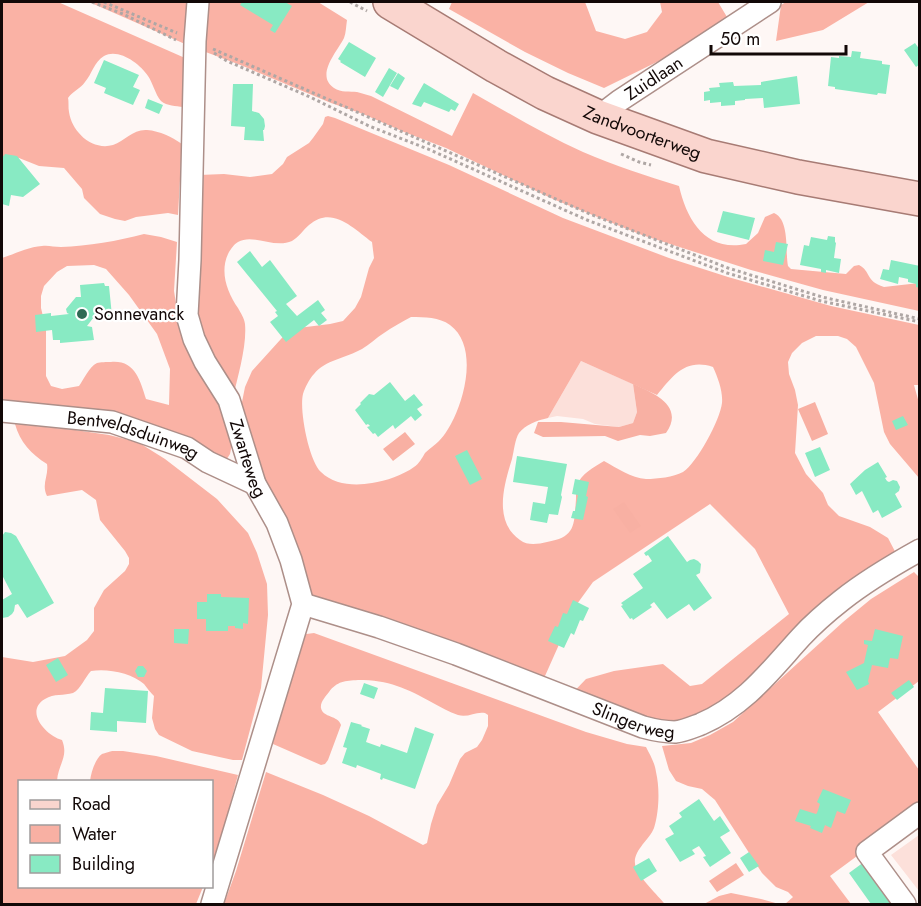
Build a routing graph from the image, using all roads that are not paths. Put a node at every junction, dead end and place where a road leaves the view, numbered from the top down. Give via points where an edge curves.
1 (198, 2) edge
2 (390, 2) edge
3 (770, 2) edge
4 (598, 117) junction
5 (920, 199) edge
6 (2, 411) edge
7 (255, 484) junction
8 (920, 550) edge
9 (303, 604) junction
10 (920, 813) edge
11 (212, 904) edge
12 (905, 904) edge

1 - 7 street, Zwarteweg via 187,315 205,362 229,400
2 - 4 main road, Zandvoorterweg via 496,66
3 - 4 street, Zuidlaan
4 - 5 main road, Zandvoorterweg via 706,156
6 - 7 street, Bentveldsduinweg via 112,422 188,448
7 - 9 street, Zwarteweg via 277,523
8 - 9 street, Slingerweg via 843,599 741,701 716,718 678,732 643,727 456,654
9 - 11 street
10 - 12 street via 867,852

